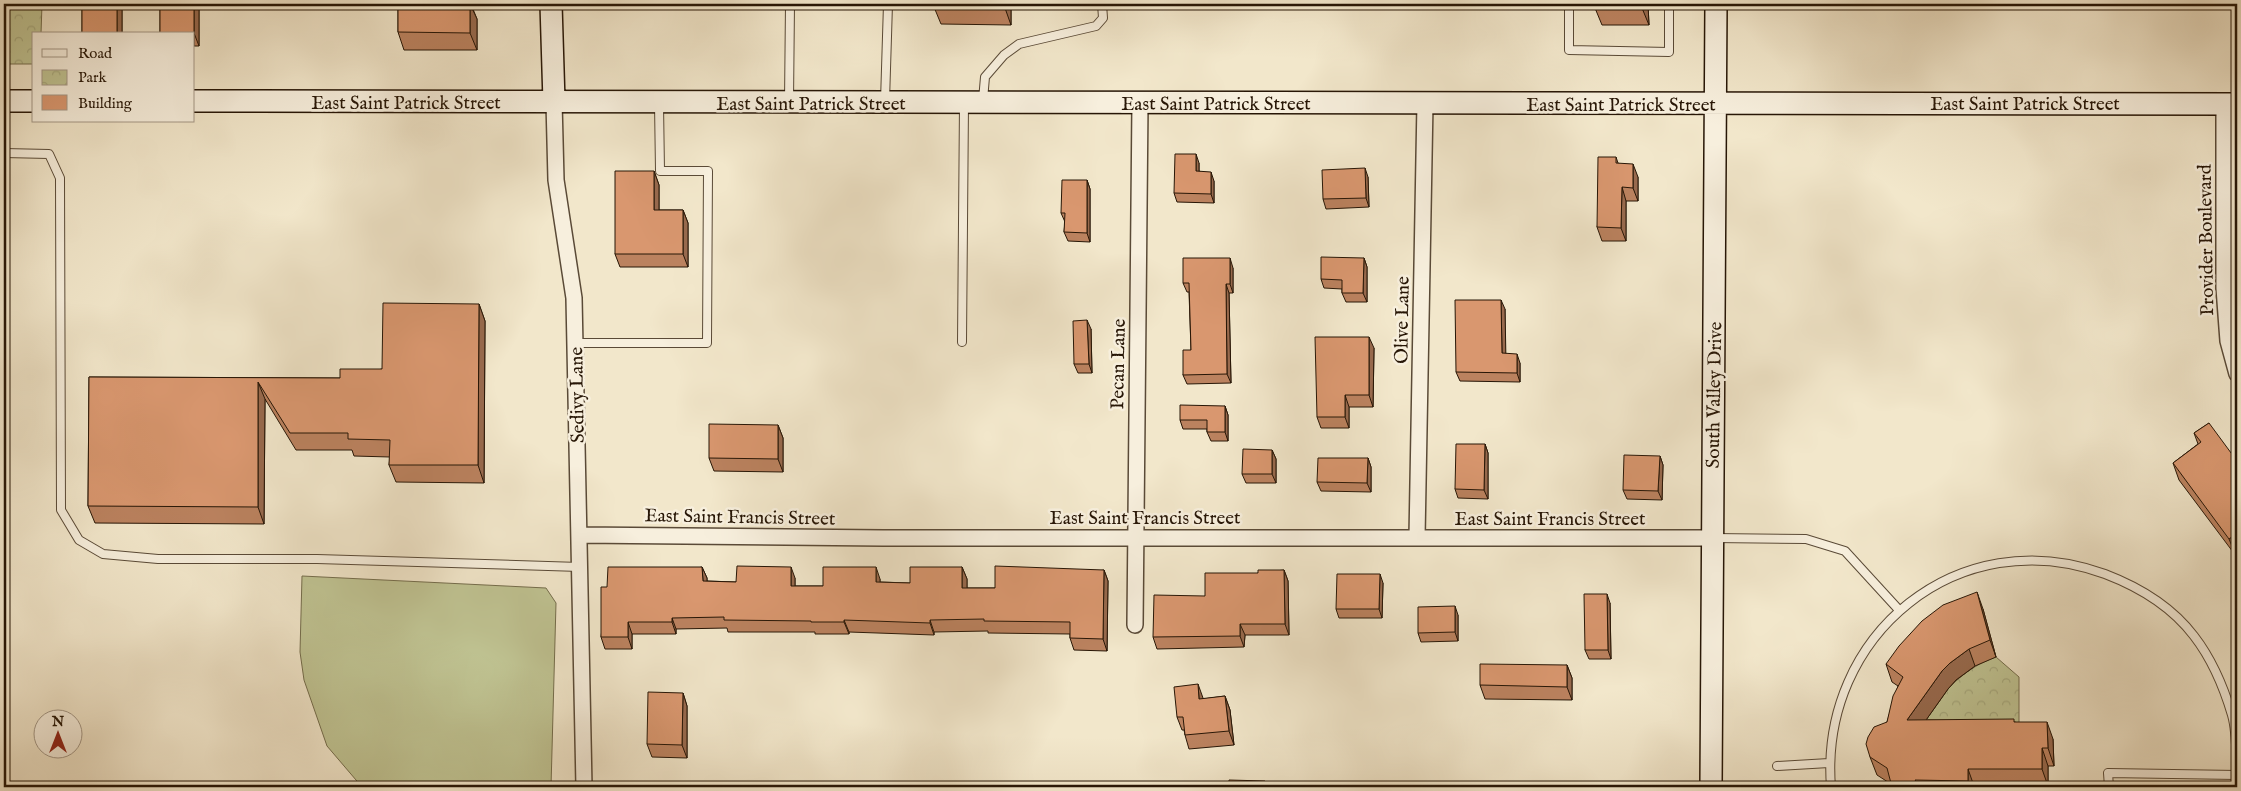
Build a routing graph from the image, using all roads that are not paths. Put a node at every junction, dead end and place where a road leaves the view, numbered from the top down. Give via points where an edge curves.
1 (551, 4) edge
2 (790, 4) edge
3 (888, 4) edge
4 (1102, 4) edge
5 (1569, 4) edge
6 (1669, 4) edge
7 (1716, 4) edge
8 (4, 101) edge
9 (32, 101) edge
10 (195, 101) edge
11 (554, 102) junction
12 (659, 102) junction
13 (789, 102) junction
14 (885, 103) junction
15 (974, 103) junction
16 (1140, 104) junction
17 (1425, 104) junction
18 (2231, 104) edge
19 (1716, 105) junction
20 (4, 153) edge
21 (962, 342) dead end
22 (575, 343) junction
23 (2237, 374) edge
24 (579, 535) junction
25 (1136, 537) junction
26 (1417, 537) junction
27 (1712, 538) junction
28 (580, 567) junction
29 (1900, 610) junction
30 (1134, 625) dead end
31 (1829, 763) junction
32 (1777, 766) dead end
33 (2237, 774) edge
34 (584, 787) edge
35 (1711, 787) edge
36 (1831, 787) edge
37 (2109, 787) edge
38 (2235, 787) edge

1 - 11 main road, Sedivy Lane
2 - 13 lane
3 - 14 lane
4 - 15 lane via 1103,18 1096,26 1019,44 1004,55 985,77
5 - 6 lane via 1569,50 1669,52
7 - 19 main road, South Valley Drive
8 - 9 main road
10 - 11 main road, East Saint Patrick Street
11 - 12 main road, East Saint Patrick Street
11 - 22 street, Sedivy Lane via 556,180 574,298
12 - 13 main road, East Saint Patrick Street
12 - 22 lane via 660,172 708,171 706,343
13 - 14 main road, East Saint Patrick Street
14 - 15 main road, East Saint Patrick Street
15 - 16 main road, East Saint Patrick Street
15 - 21 lane
16 - 17 main road, East Saint Patrick Street
16 - 25 street, Pecan Lane
17 - 19 main road, East Saint Patrick Street
17 - 26 street, Olive Lane
18 - 19 main road, East Saint Patrick Street
18 - 23 street, Provider Boulevard via 2224,288 2228,341
19 - 27 main road, South Valley Drive
20 - 28 lane via 49,154 60,178 61,510 79,540 104,554 158,559 317,559
22 - 24 street, Sedivy Lane
24 - 25 street, East Saint Francis Street
24 - 28 street, Sedivy Lane
25 - 26 street, East Saint Francis Street
25 - 30 street, Pecan Lane
26 - 27 street, East Saint Francis Street
27 - 29 lane via 1806,539 1845,551
27 - 35 main road, South Valley Drive
28 - 34 street, Sedivy Lane
29 - 31 lane via 1879,631 1848,679 1832,730
29 - 33 lane via 1950,578 2007,562 2067,563 2123,581 2149,595 2173,614 2194,636 2210,661 2232,716
31 - 32 lane
31 - 36 lane
33 - 37 lane via 2108,773
33 - 38 lane

